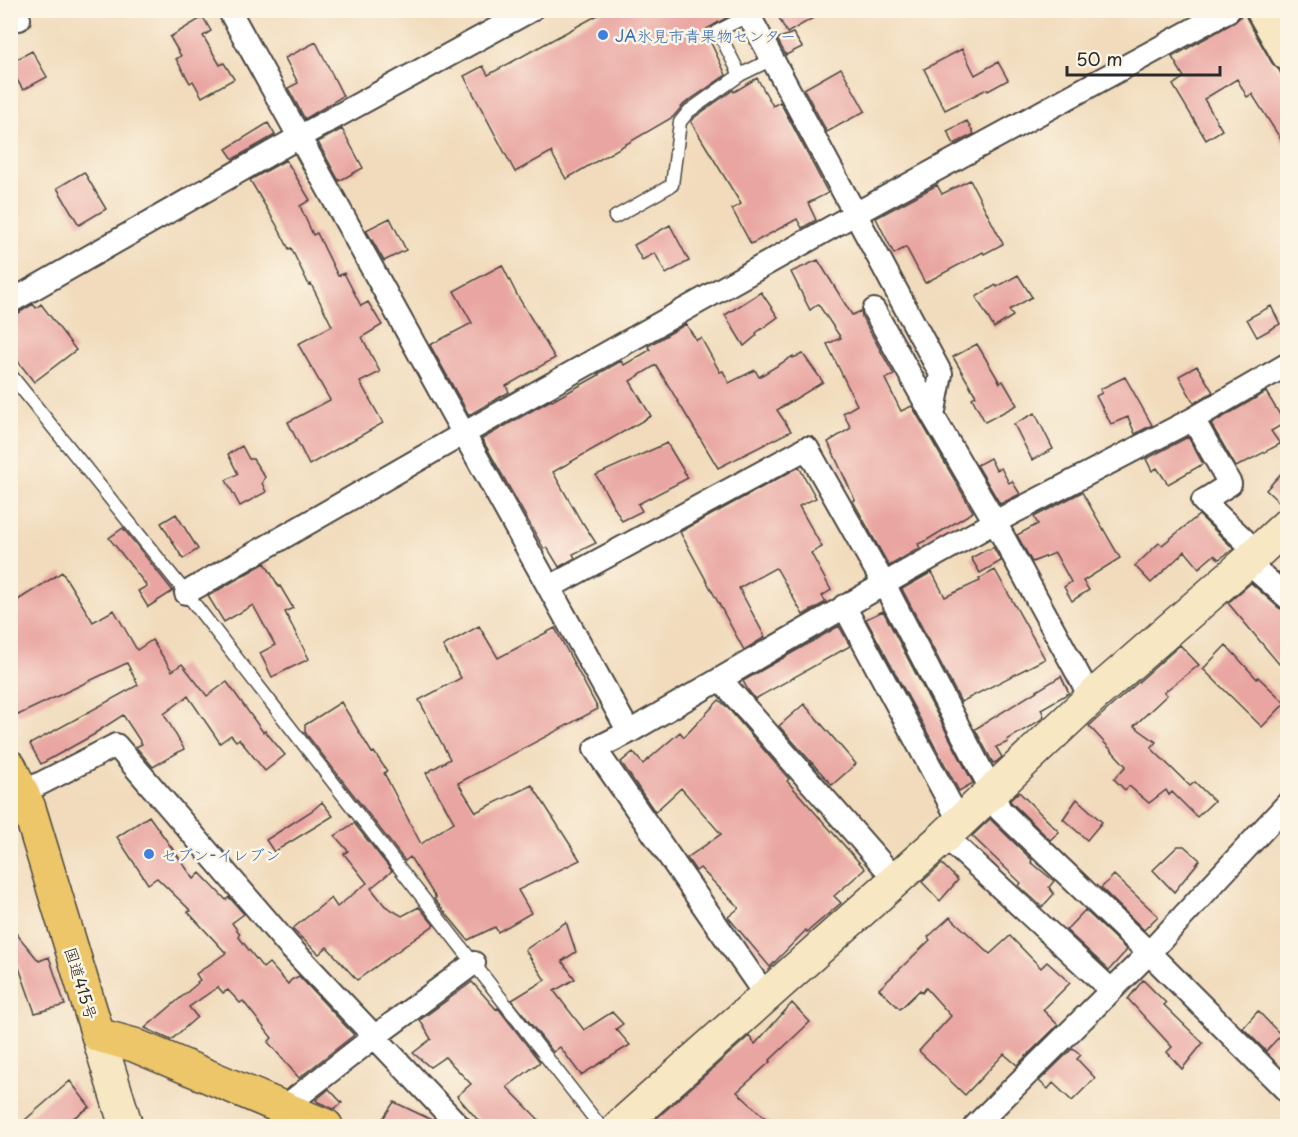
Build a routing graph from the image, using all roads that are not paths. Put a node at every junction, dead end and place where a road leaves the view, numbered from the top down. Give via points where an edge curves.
1 (229, 10) edge
2 (531, 10) edge
3 (1229, 10) edge
4 (1263, 10) edge
5 (748, 13) edge
6 (1287, 54) edge
7 (772, 59) junction
8 (740, 75) junction
9 (299, 138) junction
10 (855, 214) junction
11 (615, 217) dead end
12 (10, 302) edge
13 (874, 309) dead end
14 (1287, 364) edge
15 (10, 374) edge
16 (933, 416) junction
17 (1193, 419) junction
18 (463, 434) junction
19 (995, 522) junction
20 (1287, 524) edge
21 (1252, 557) junction
22 (884, 584) junction
23 (550, 587) junction
24 (186, 593) junction
25 (1287, 598) edge
26 (844, 606) junction
27 (720, 679) junction
28 (1091, 698) junction
29 (629, 732) junction
30 (16, 780) edge
31 (992, 791) junction
32 (1287, 803) edge
33 (953, 829) junction
34 (896, 880) junction
35 (1149, 953) junction
36 (474, 963) junction
37 (1112, 990) junction
38 (766, 996) junction
39 (98, 1035) junction
40 (374, 1037) junction
41 (1287, 1092) edge
42 (283, 1108) junction
43 (126, 1126) edge
44 (326, 1126) edge
45 (459, 1126) edge
46 (600, 1126) edge
47 (621, 1126) edge
48 (975, 1126) edge

1 - 9 street
2 - 9 street
3 - 10 street
4 - 6 street
5 - 7 street
5 - 8 lane via 718,31
7 - 8 lane
7 - 10 street
8 - 11 lane via 689,111 680,122 672,185
9 - 12 street
9 - 18 street
10 - 16 street via 941,374
10 - 18 street
13 - 16 street
14 - 17 street
15 - 24 lane
16 - 19 street
17 - 19 street
17 - 21 street via 1230,484 1203,501
18 - 23 street
18 - 24 street
19 - 22 street
19 - 28 street
20 - 21 street
21 - 25 street
21 - 28 street
22 - 23 street via 807,448
22 - 26 street
22 - 31 street
23 - 29 street
24 - 36 lane
26 - 27 street
26 - 33 street
27 - 29 street
27 - 34 street
28 - 31 street
29 - 38 street via 595,749
30 - 39 highway, 国道415号 via 29,808
30 - 40 street via 116,745 288,945
31 - 33 street
31 - 35 street via 1000,810
32 - 35 street
33 - 34 street
33 - 37 street
34 - 38 street
35 - 37 street
35 - 41 street
36 - 40 street
36 - 46 lane
37 - 48 street
38 - 47 street
39 - 42 highway, 国道415号 via 134,1045
39 - 43 street
40 - 42 street
40 - 45 street
42 - 44 highway, 国道415号

